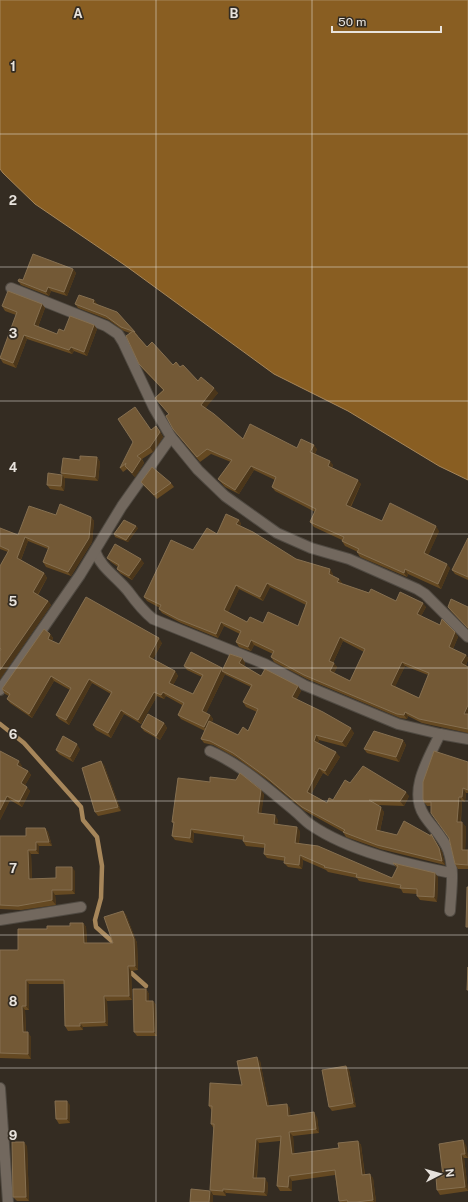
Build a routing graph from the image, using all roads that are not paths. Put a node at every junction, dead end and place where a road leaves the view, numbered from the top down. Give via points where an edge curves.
1 (11, 288) dead end
2 (171, 437) junction
3 (95, 550) junction
4 (468, 637) edge
5 (0, 690) edge
6 (440, 734) junction
7 (468, 739) edge
8 (210, 751) dead end
9 (451, 873) junction
10 (81, 907) dead end
11 (450, 911) dead end
12 (0, 920) edge
13 (0, 1088) edge
14 (8, 1202) edge

1 - 2 street via 96,321 118,334
2 - 3 street via 122,506
2 - 4 street via 198,470 224,496 245,512 277,533 311,548 349,559 417,589
3 - 5 street
3 - 6 street via 103,565 153,619 265,664 354,707 398,724
6 - 7 street
6 - 9 street via 425,767 418,794 423,814 448,849
8 - 9 street via 228,758 243,768 310,824 331,837 408,864
9 - 11 street
10 - 12 street
13 - 14 street

